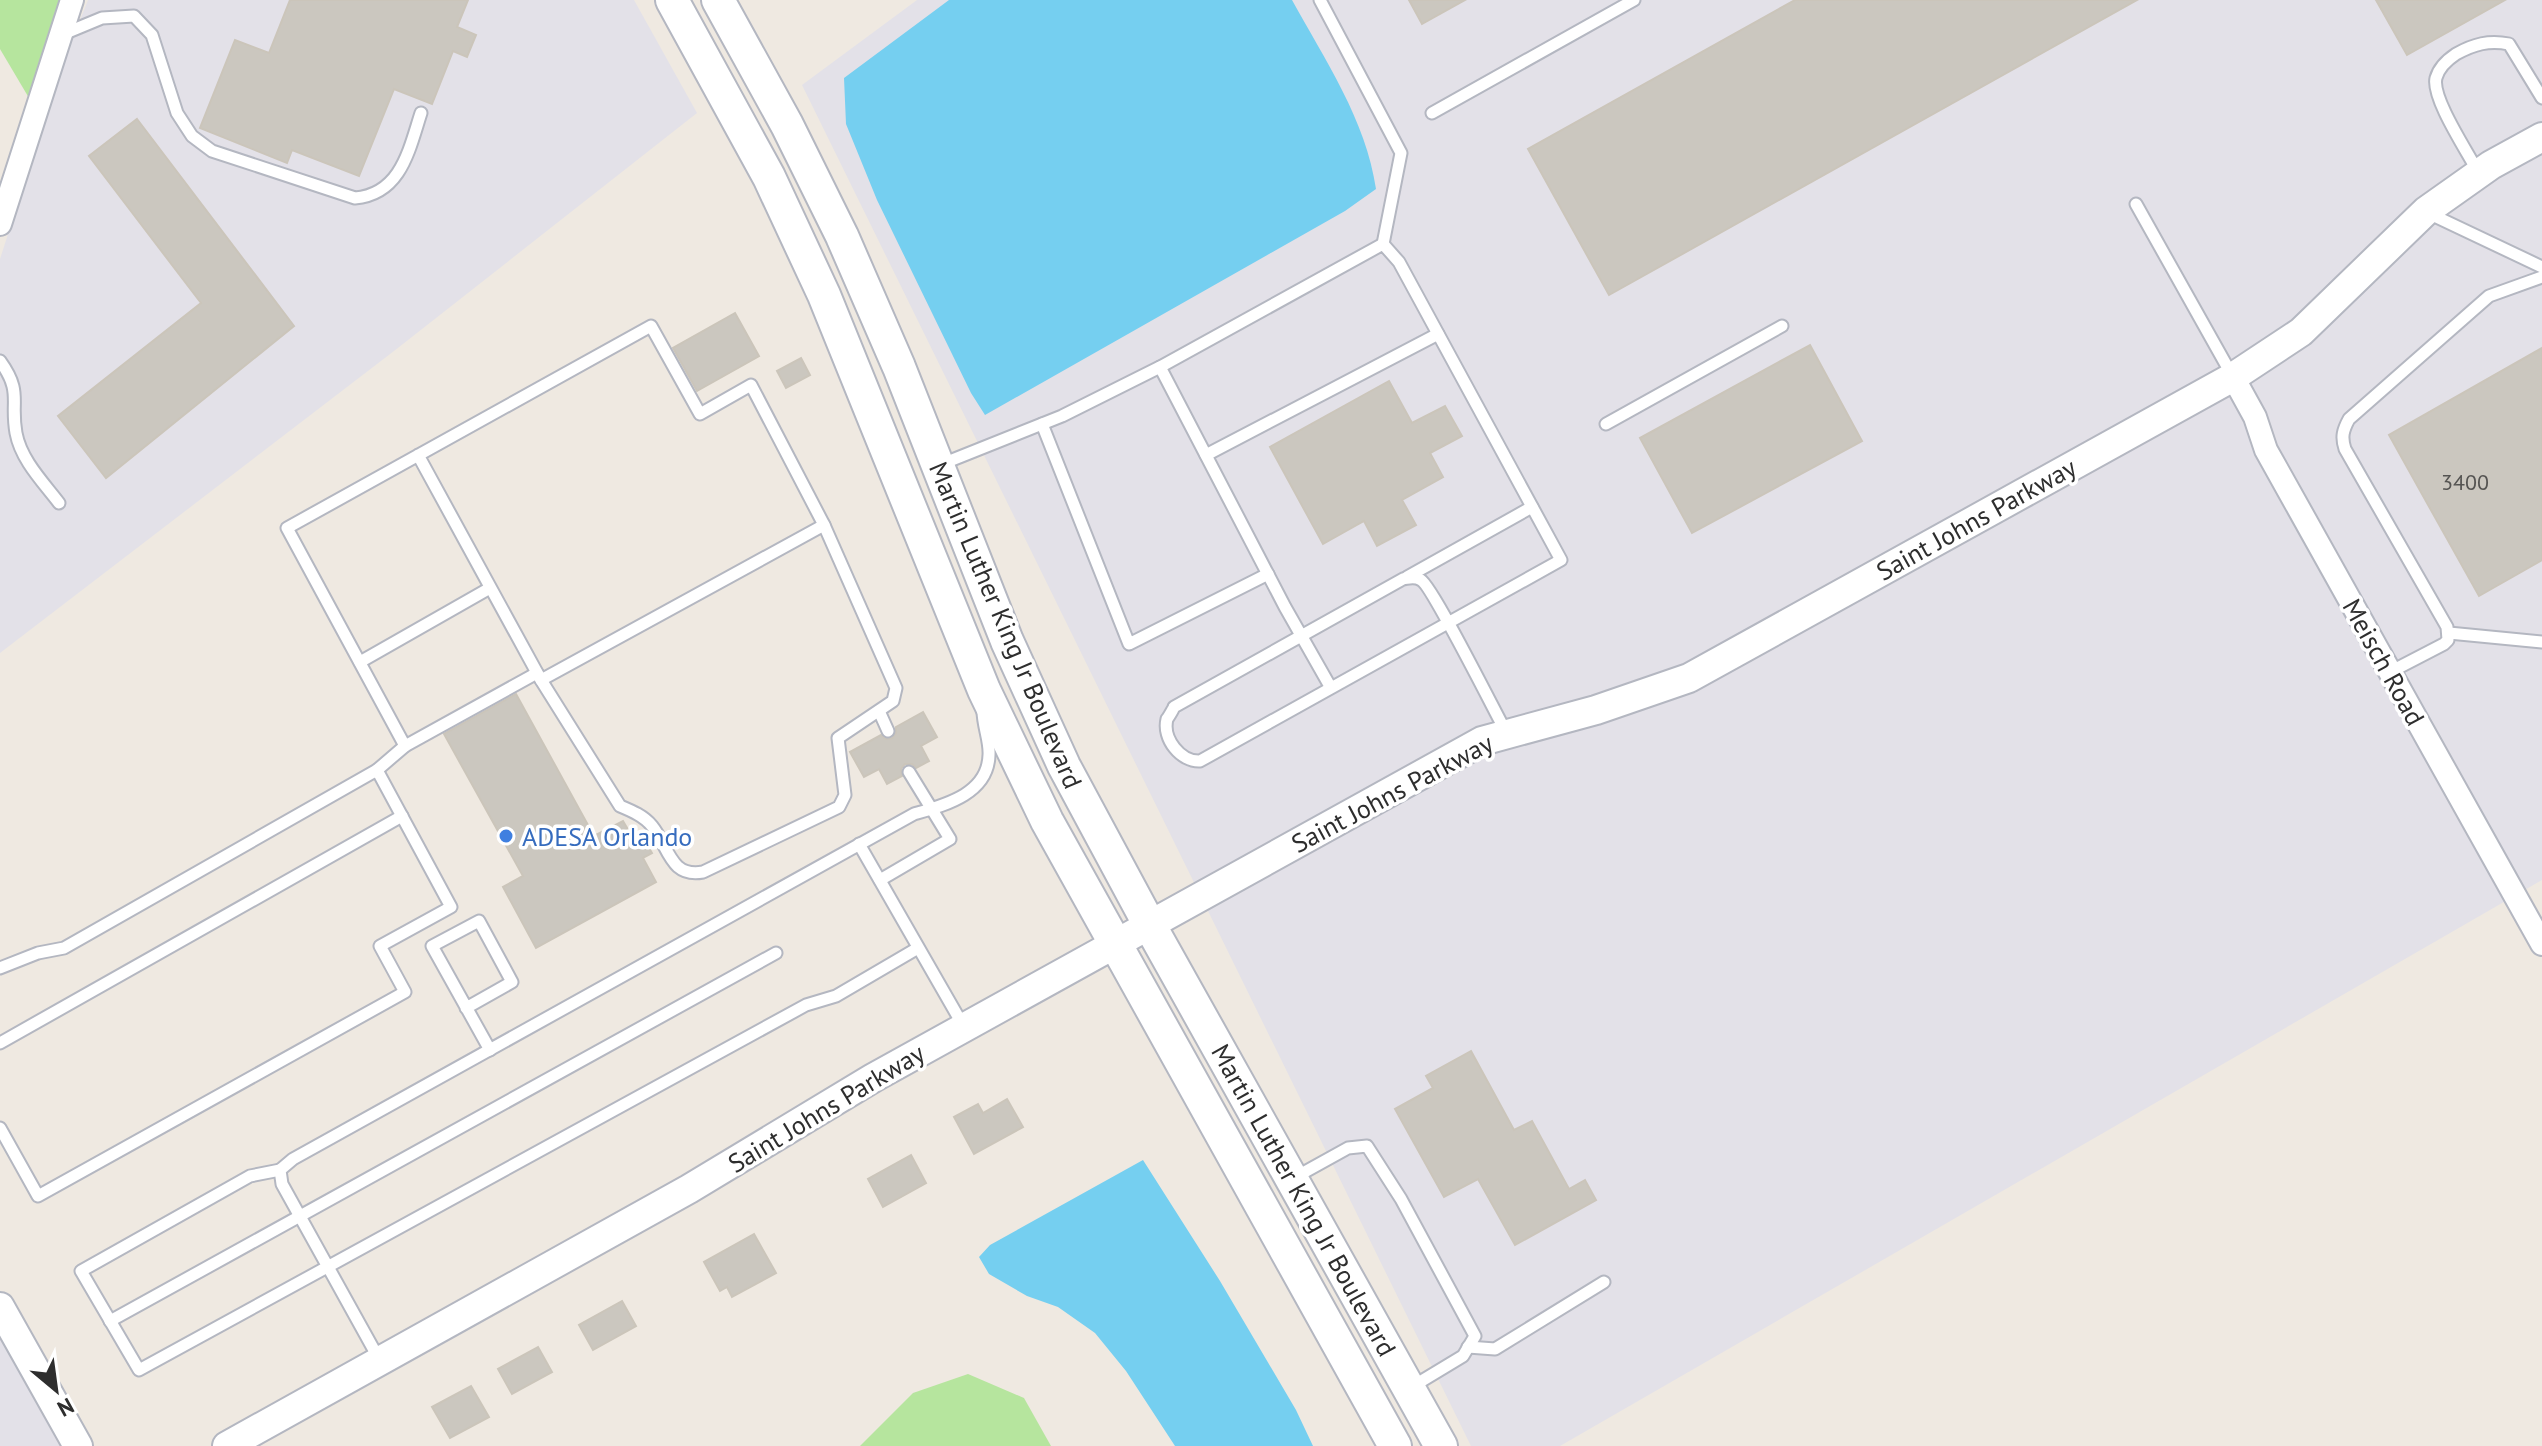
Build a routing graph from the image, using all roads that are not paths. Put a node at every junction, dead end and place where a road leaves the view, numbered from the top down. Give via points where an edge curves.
1 (72, 0) edge
2 (672, 0) edge
3 (718, 0) edge
4 (1320, 0) edge
5 (1634, 0) edge
6 (61, 35) junction
7 (2542, 98) edge
8 (421, 113) dead end
9 (1432, 113) dead end
10 (2542, 137) edge
11 (2479, 174) junction
12 (2136, 204) dead end
13 (2426, 211) junction
14 (0, 224) edge
15 (1383, 244) junction
16 (2542, 267) edge
17 (2542, 277) edge
18 (1782, 326) dead end
19 (1438, 334) junction
20 (0, 361) edge
21 (1160, 367) junction
22 (2233, 377) junction
23 (1042, 424) junction
24 (1606, 424) dead end
25 (418, 455) junction
26 (1206, 455) junction
27 (940, 474) junction
28 (59, 503) dead end
29 (1532, 507) junction
30 (824, 525) junction
31 (918, 527) junction
32 (1268, 574) junction
33 (1403, 579) junction
34 (490, 588) junction
35 (1448, 624) junction
36 (2449, 633) junction
37 (1301, 636) junction
38 (2542, 642) edge
39 (360, 662) junction
40 (2390, 672) junction
41 (539, 677) junction
42 (1331, 688) junction
43 (984, 690) junction
44 (879, 711) junction
45 (888, 731) dead end
46 (1507, 734) junction
47 (405, 746) junction
48 (377, 770) junction
49 (909, 772) dead end
50 (933, 809) junction
51 (402, 816) junction
52 (859, 844) junction
53 (880, 880) junction
54 (1149, 924) junction
55 (1114, 943) junction
56 (2542, 944) edge
57 (918, 948) junction
58 (776, 953) dead end
59 (0, 968) edge
60 (466, 1008) junction
61 (964, 1027) junction
62 (0, 1043) edge
63 (490, 1050) junction
64 (0, 1128) edge
65 (280, 1170) junction
66 (1292, 1179) junction
67 (299, 1215) junction
68 (1287, 1253) junction
69 (328, 1267) junction
70 (1604, 1282) dead end
71 (0, 1307) edge
72 (110, 1321) junction
73 (1468, 1347) junction
74 (380, 1361) junction
75 (1409, 1388) junction
76 (78, 1446) edge
77 (227, 1446) edge
78 (1395, 1446) edge
79 (1441, 1446) edge

1 - 6 street
2 - 31 main road, Martin Luther King Jr Boulevard via 775,190 824,295
3 - 27 main road, Martin Luther King Jr Boulevard via 842,236
4 - 15 lane via 1401,153
5 - 9 lane
6 - 8 lane via 102,18 134,16 152,35 177,113 192,136 212,151 355,198 391,183 404,165
6 - 14 street
7 - 11 lane via 2509,44 2491,40 2445,60 2436,79 2438,96
10 - 11 street, Saint Johns Parkway
11 - 13 street, Saint Johns Parkway
12 - 22 lane
13 - 16 lane
13 - 22 street, Saint Johns Parkway via 2301,332
15 - 19 lane via 1399,262
15 - 21 lane
17 - 36 lane via 2489,296 2343,429 2345,449
18 - 24 lane
19 - 26 lane
19 - 29 lane
20 - 28 lane via 15,386 16,433 23,454
21 - 23 lane
21 - 26 lane
22 - 40 street, Meisch Road via 2266,450
22 - 46 street, Saint Johns Parkway via 1689,678
23 - 27 lane
23 - 32 lane via 1129,644
25 - 30 lane via 651,326 700,414 751,385
25 - 34 lane
25 - 39 lane via 287,528
26 - 32 lane
27 - 31 main road
27 - 54 main road, Martin Luther King Jr Boulevard via 1064,766
29 - 33 lane
29 - 35 lane via 1561,560
30 - 41 lane
30 - 44 lane via 896,688 893,701
31 - 43 main road, Martin Luther King Jr Boulevard
32 - 37 lane
33 - 35 lane via 1424,581
33 - 37 lane
34 - 39 lane
34 - 41 lane
35 - 42 lane
35 - 46 lane
36 - 38 lane
36 - 40 lane via 2444,644
37 - 42 lane
37 - 42 lane via 1174,707 1167,733 1181,757 1200,761
39 - 47 lane
40 - 56 street, Meisch Road
41 - 44 lane via 620,806 652,826 678,868 690,874 839,807 845,795 838,738
41 - 47 lane
43 - 50 lane via 983,726 990,753 986,775 970,792
43 - 55 main road, Martin Luther King Jr Boulevard
44 - 45 lane
46 - 54 street, Saint Johns Parkway via 1482,741
47 - 48 lane
48 - 51 lane
48 - 59 lane via 64,948
49 - 50 lane
50 - 52 lane
50 - 53 lane via 950,839
51 - 62 lane
51 - 64 lane via 451,907 380,946 405,992 38,1196
52 - 53 lane
52 - 63 lane
53 - 57 lane
54 - 55 street, Saint Johns Parkway
54 - 66 main road, Martin Luther King Jr Boulevard
55 - 61 street, Saint Johns Parkway
55 - 68 main road, Martin Luther King Jr Boulevard
57 - 61 lane
57 - 69 lane
58 - 67 lane
60 - 60 lane via 432,946 479,921 512,982
60 - 63 lane
61 - 74 street, Saint Johns Parkway via 689,1189
63 - 65 lane
65 - 67 lane
65 - 72 lane via 250,1176 81,1271
66 - 73 lane via 1348,1148 1367,1146 1475,1336
66 - 75 main road, Martin Luther King Jr Boulevard
67 - 69 lane
67 - 72 lane
68 - 75 main road via 1314,1270 1378,1382 1391,1391
68 - 78 main road, Martin Luther King Jr Boulevard
69 - 72 lane via 139,1370
69 - 74 lane
70 - 73 lane via 1495,1349
71 - 76 street
73 - 75 lane via 1463,1356
74 - 77 street, Saint Johns Parkway
75 - 79 main road, Martin Luther King Jr Boulevard

